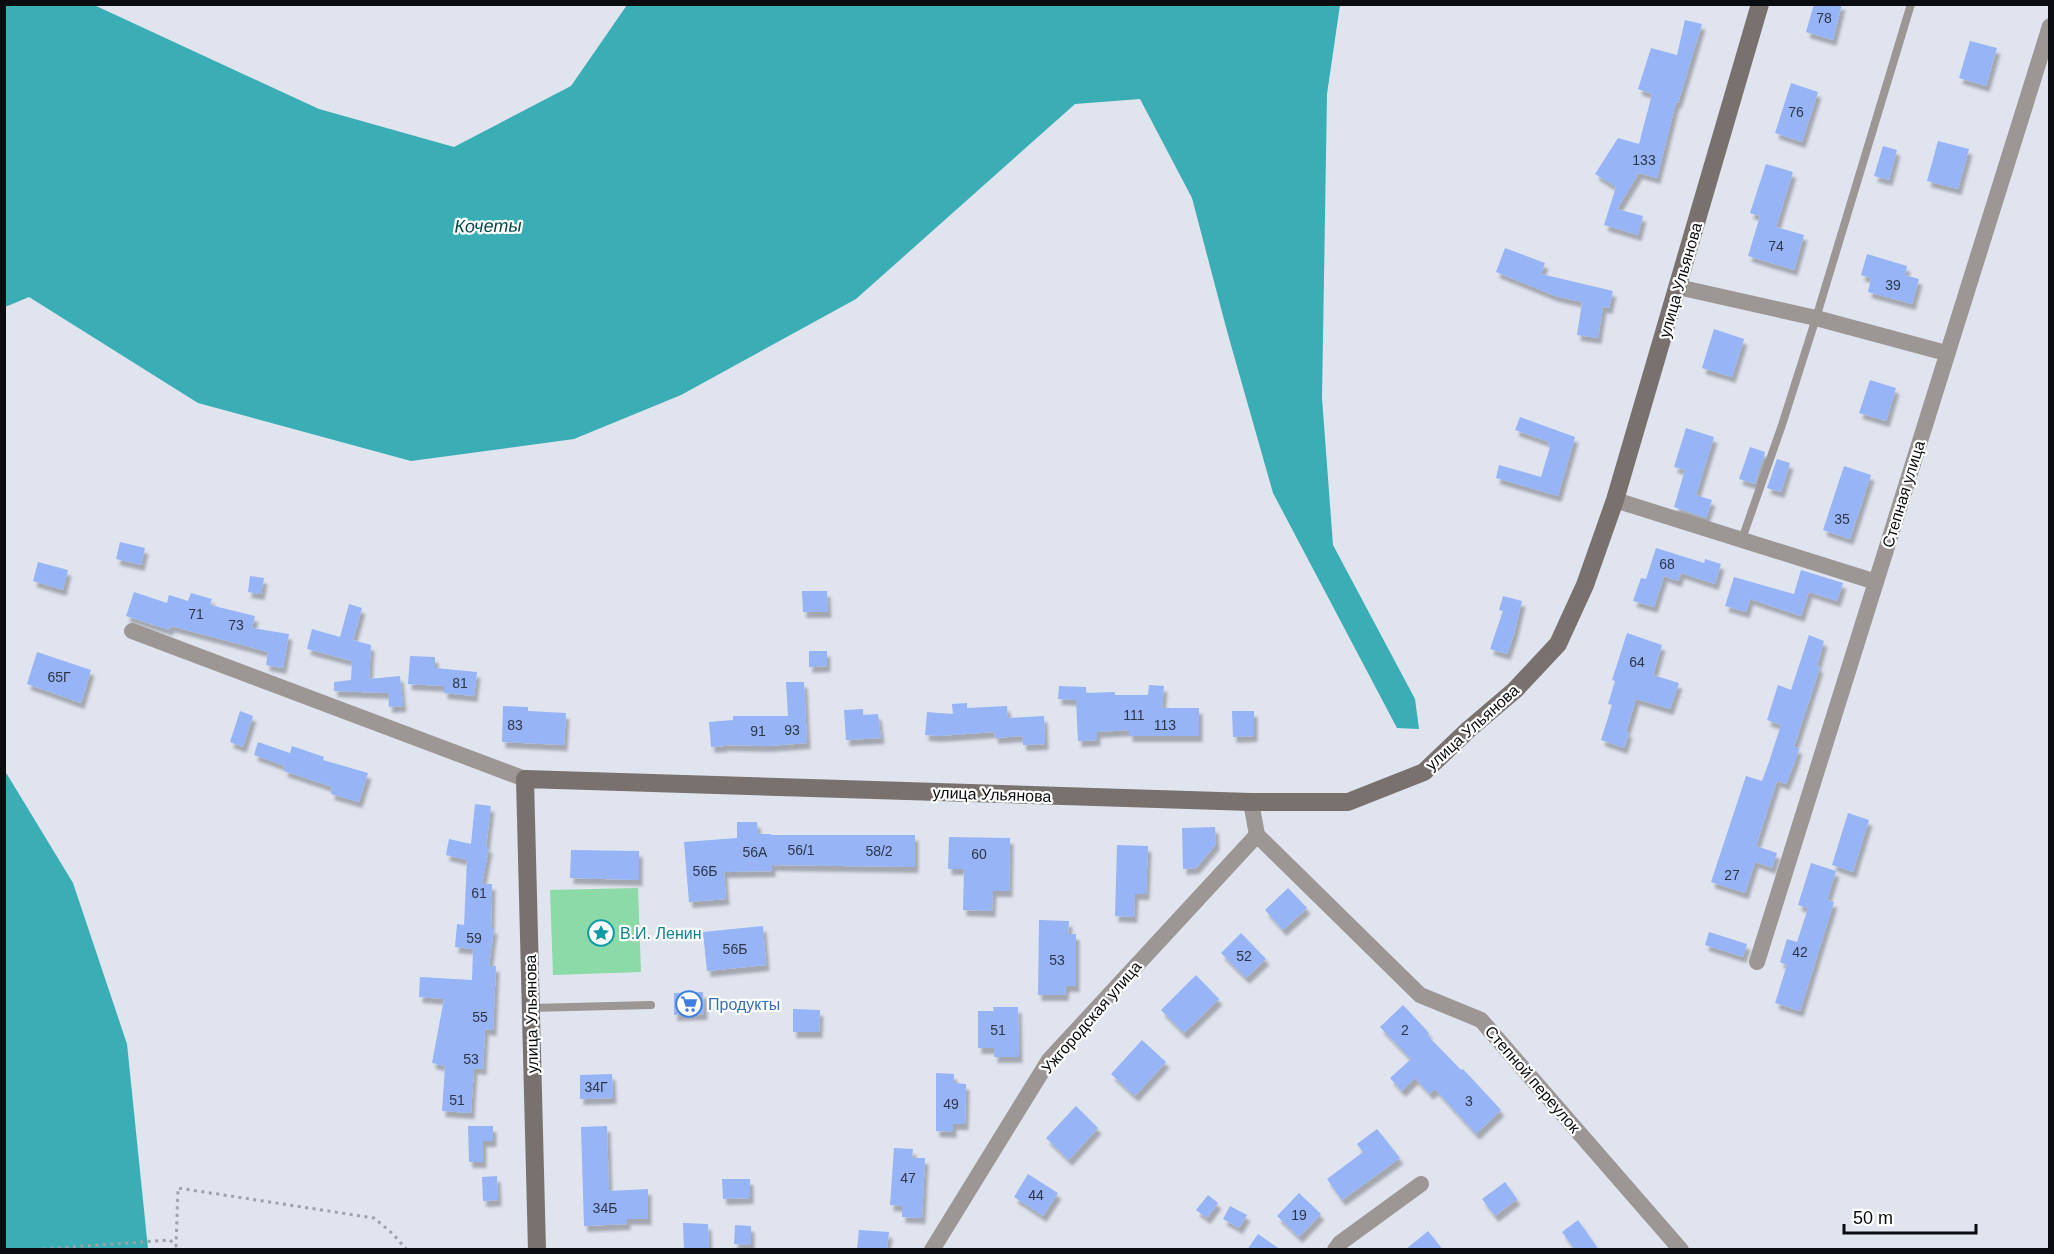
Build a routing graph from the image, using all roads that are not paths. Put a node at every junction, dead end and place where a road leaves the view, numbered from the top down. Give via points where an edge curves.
1 (1760, 4) edge
2 (1911, 4) edge
3 (2049, 26) edge
4 (1678, 287) junction
5 (1816, 318) junction
6 (1946, 353) junction
7 (1615, 500) junction
8 (1742, 539) junction
9 (1876, 582) junction
10 (132, 631) dead end
11 (525, 778) junction
12 (1251, 802) junction
13 (1257, 835) junction
14 (1757, 962) dead end
15 (651, 1005) dead end
16 (531, 1008) junction
17 (1421, 1184) dead end
18 (537, 1250) edge
19 (932, 1250) edge
20 (1335, 1250) edge
21 (1680, 1250) edge

1 - 4 street, улица Ульянова
2 - 5 lane
3 - 6 street, Степная улица
4 - 5 street
4 - 7 street, улица Ульянова
5 - 6 street
5 - 8 lane
6 - 9 street, Степная улица
7 - 8 street
7 - 12 street, улица Ульянова via 1585,585 1558,644 1515,690 1424,772 1348,802
8 - 9 street
9 - 14 street, Степная улица
10 - 11 street, улица Ульянова
11 - 12 street, улица Ульянова
11 - 16 street, улица Ульянова
12 - 13 street
13 - 19 street, Ужгородская улица via 1049,1060
13 - 21 street, Степной переулок via 1420,995 1482,1020
15 - 16 lane
16 - 18 street, улица Ульянова
17 - 20 street

